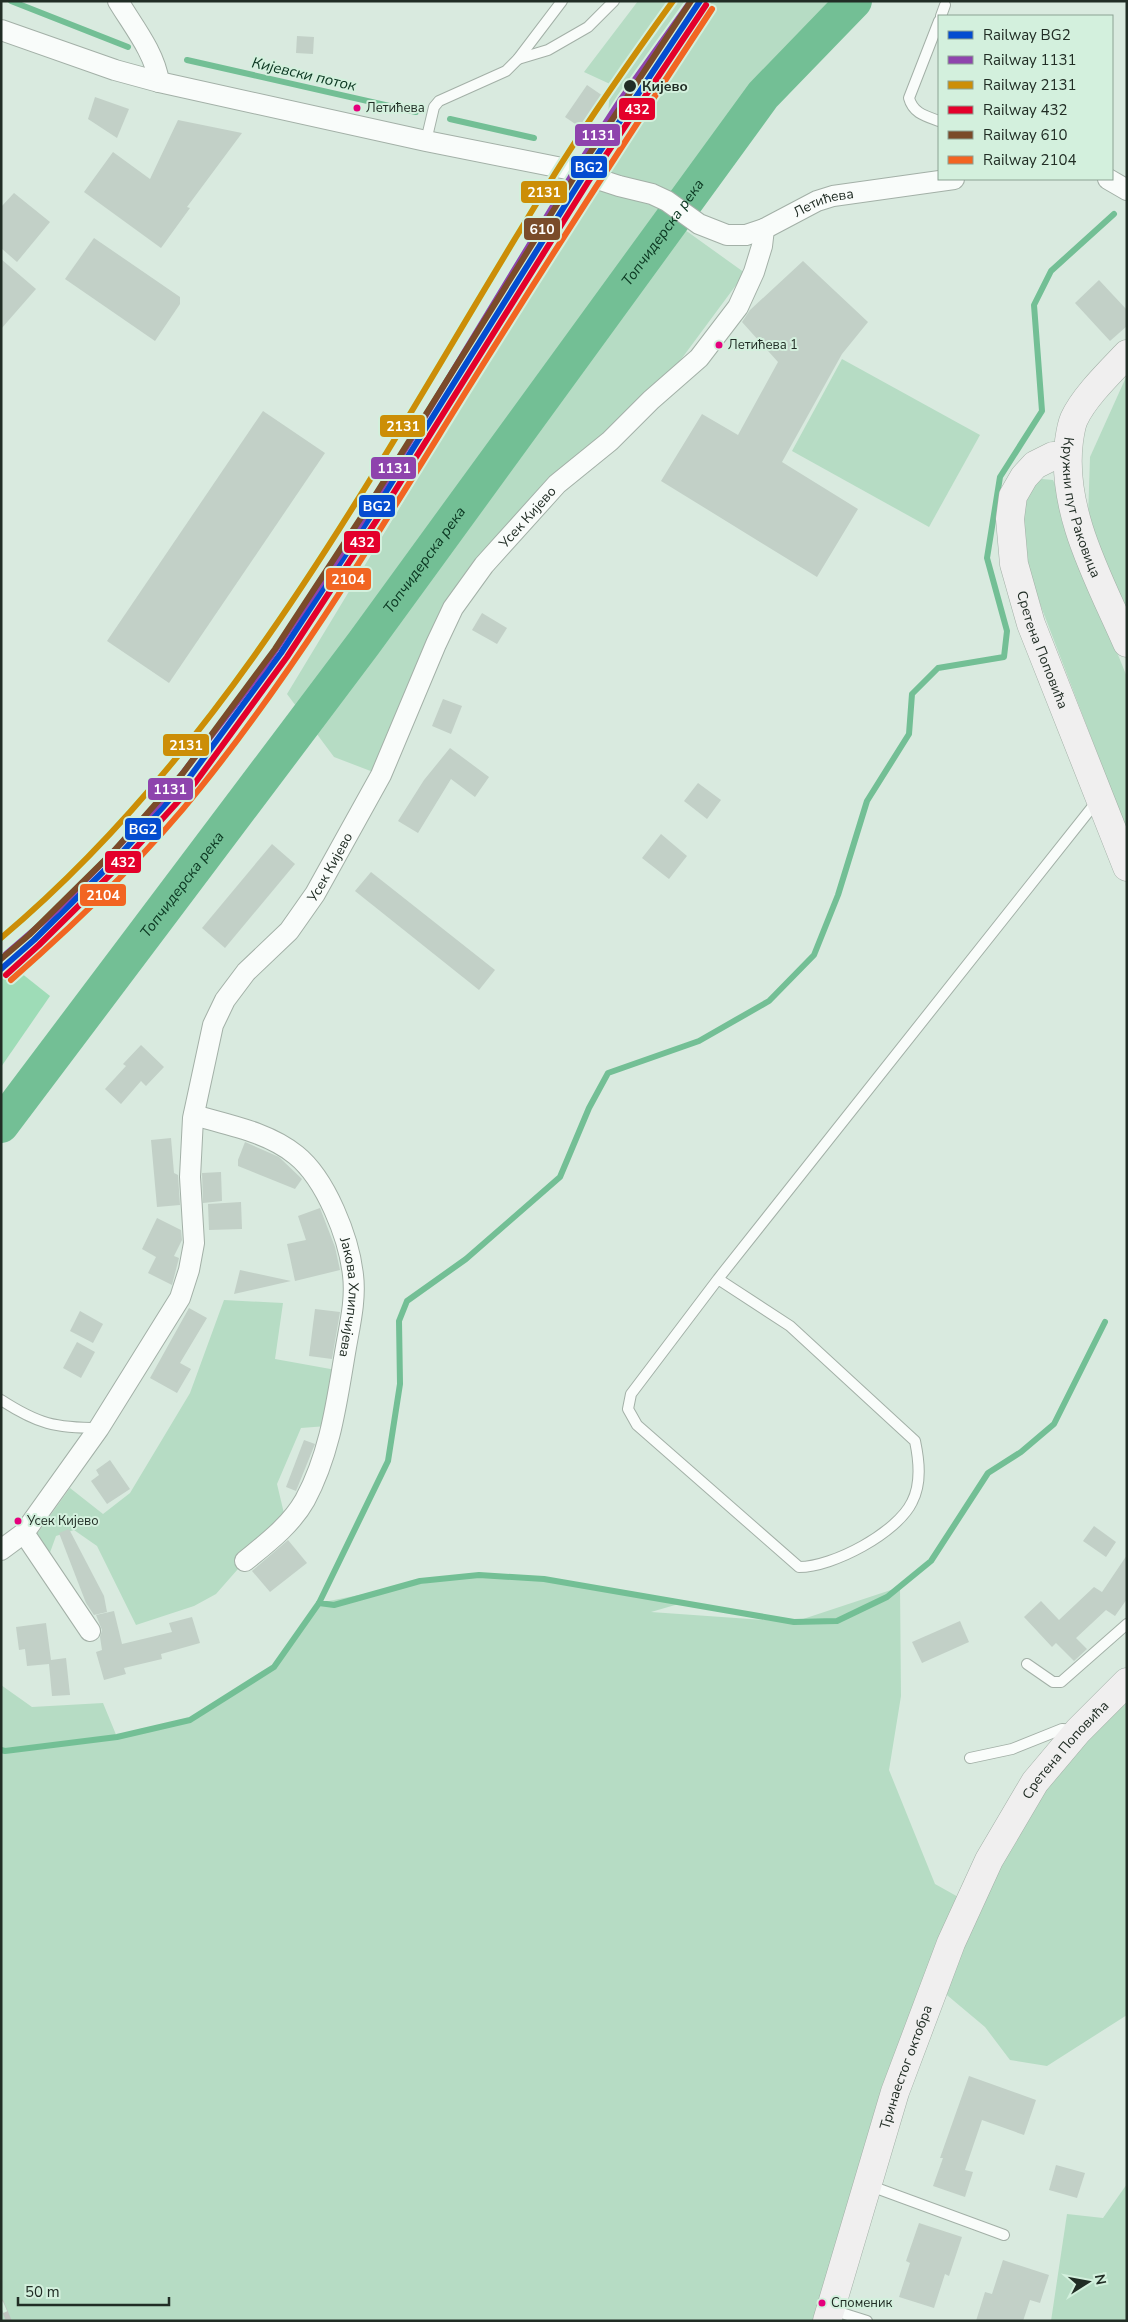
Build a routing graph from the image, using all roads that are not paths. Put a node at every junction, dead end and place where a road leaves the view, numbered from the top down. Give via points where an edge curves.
1 (118, 1) edge
2 (562, 1) edge
3 (614, 1) edge
4 (945, 5) dead end
5 (941, 15) edge
6 (938, 23) edge
7 (1, 30) edge
8 (518, 60) junction
9 (159, 82) junction
10 (938, 122) edge
11 (426, 141) junction
12 (947, 180) edge
13 (1110, 180) edge
14 (1127, 190) edge
15 (764, 229) junction
16 (1127, 354) edge
17 (1067, 456) junction
18 (1127, 644) edge
19 (1100, 799) junction
20 (1127, 866) edge
21 (194, 1115) junction
22 (718, 1278) junction
23 (1, 1400) edge
24 (99, 1428) junction
25 (24, 1533) junction
26 (1, 1550) edge
27 (245, 1561) dead end
28 (1127, 1624) edge
29 (90, 1631) dead end
30 (1027, 1664) dead end
31 (1127, 1682) edge
32 (1078, 1731) junction
33 (970, 1758) dead end
34 (1010, 1823) joint
35 (867, 2185) junction
36 (1004, 2235) dead end
37 (828, 2315) edge
38 (867, 2321) edge

1 - 9 street via 152,58
2 - 8 lane
3 - 8 lane via 588,27 548,50
4 - 5 lane
6 - 10 lane via 909,98 911,108
7 - 9 street
8 - 11 lane via 506,71 439,101 434,107
9 - 11 street
11 - 15 street, Летићева via 567,169 652,194 700,224 727,235 746,235
12 - 15 street, Летићева via 833,196
13 - 14 street
15 - 21 street, Усек Кијево via 754,272 738,307 699,358 610,441 557,484 484,565 453,608 381,775 315,894 289,931 246,972 225,1000 213,1024
16 - 17 street, Кружни пут Раковица via 1079,410 1073,421
17 - 18 street, Кружни пут Раковица via 1069,485 1078,521
17 - 19 street, Сретена Поповића via 1045,459 1035,465 1013,496 1010,519 1014,564 1028,615
19 - 20 street, Сретена Поповића
19 - 22 lane
21 - 24 street, Усек Кијево via 190,1148 194,1243 190,1270 180,1298
21 - 27 street, Јакова Хлипчијева via 276,1141 297,1155 313,1173 331,1204 342,1229 354,1276 351,1313 326,1453 305,1501 287,1526
22 - 22 lane via 631,1394 628,1409 637,1425 799,1566 814,1567 868,1543 901,1520 913,1500 920,1464 915,1441 790,1326
23 - 24 lane via 46,1424
24 - 25 street, Усек Кијево
25 - 26 street, Усек Кијево
25 - 29 street
28 - 30 lane via 1062,1682 1053,1682
31 - 32 street, Сретена Поповића
32 - 33 lane via 1062,1729 1020,1746
32 - 34 street, Сретена Поповића via 1034,1782
34 - 35 street, Тринаестог октобра via 989,1860 951,1943 895,2092
35 - 36 lane
35 - 37 street, Тринаестог октобра
37 - 38 lane

